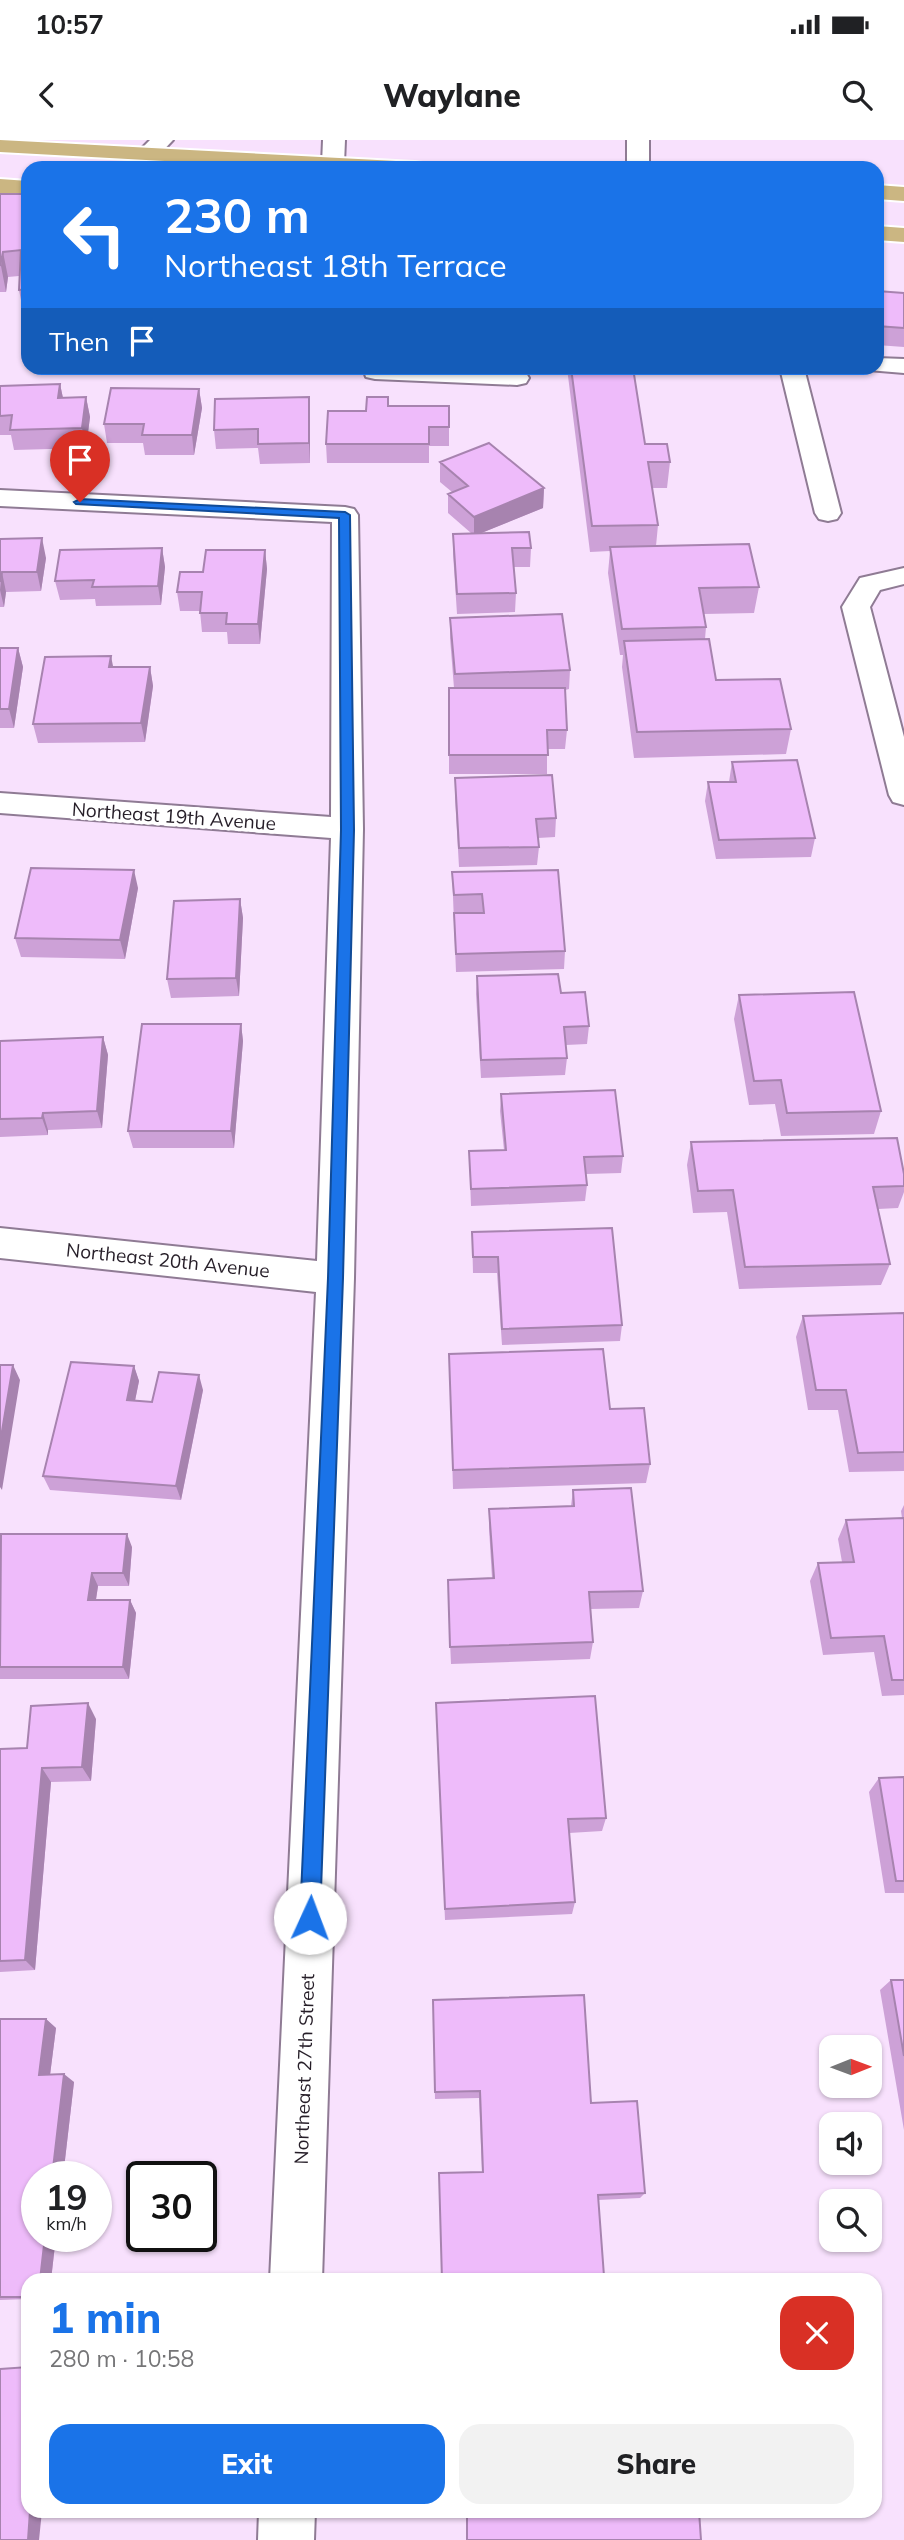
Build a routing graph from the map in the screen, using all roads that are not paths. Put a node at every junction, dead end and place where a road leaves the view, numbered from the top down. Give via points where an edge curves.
1 (334, 140) edge
2 (638, 140) edge
3 (0, 146) edge
4 (154, 147) edge
5 (301, 161) edge
6 (333, 161) edge
7 (638, 161) edge
8 (0, 186) edge
9 (21, 188) edge
10 (884, 193) edge
11 (904, 194) edge
12 (884, 234) edge
13 (904, 235) edge
14 (884, 365) edge
15 (904, 366) edge
16 (446, 375) edge
17 (794, 375) edge
18 (517, 378) dead end
19 (0, 498) edge
20 (828, 513) dead end
21 (904, 576) edge
22 (904, 794) edge
23 (0, 803) edge
24 (348, 830) junction
25 (0, 1243) edge
26 (335, 1278) junction
27 (296, 2273) edge
28 (287, 2518) edge
29 (286, 2540) edge

1 - 6 street
2 - 7 street
3 - 4 main road
4 - 5 main road
8 - 9 main road
10 - 11 main road
12 - 13 main road
14 - 15 street
16 - 18 street
17 - 20 street
19 - 24 street, Northeast 27th Street via 345,515
21 - 22 street via 870,584 856,607
23 - 24 street, Northeast 19th Avenue
24 - 26 street, Northeast 27th Street
25 - 26 street, Northeast 20th Avenue
26 - 27 street, Northeast 27th Street
28 - 29 street

